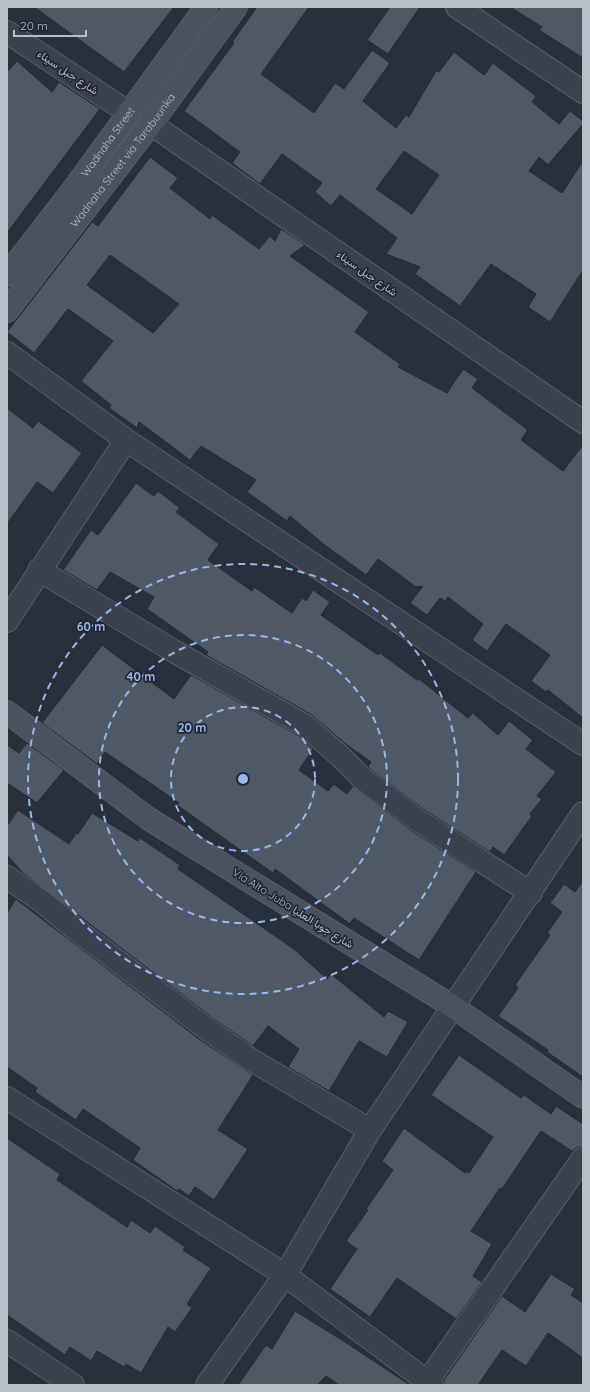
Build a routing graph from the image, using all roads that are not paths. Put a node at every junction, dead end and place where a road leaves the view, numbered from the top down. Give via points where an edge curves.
1 (206, 7) edge
2 (236, 7) edge
3 (457, 7) edge
4 (7, 32) edge
5 (583, 92) edge
6 (129, 113) junction
7 (151, 124) junction
8 (7, 275) edge
9 (7, 311) edge
10 (7, 353) edge
11 (583, 422) edge
12 (126, 440) junction
13 (39, 570) junction
14 (7, 621) edge
15 (7, 712) edge
16 (583, 744) edge
17 (583, 813) edge
18 (7, 877) edge
19 (531, 893) junction
20 (452, 1006) junction
21 (583, 1097) edge
22 (7, 1098) edge
23 (370, 1130) junction
24 (583, 1158) edge
25 (285, 1275) junction
26 (7, 1341) edge
27 (428, 1384) edge
28 (73, 1385) edge
29 (207, 1385) edge

1 - 6 main road, Wadnaha Street
2 - 7 main road, Wadnaha Street via Tarabuunka
3 - 5 street
4 - 6 street, شارع جبل سيناء
6 - 8 main road, Wadnaha Street
7 - 9 main road, Wadnaha Street via Tarabuunka
7 - 11 street, شارع جبل سيناء
10 - 12 street
12 - 13 street
12 - 16 street
13 - 14 street
13 - 19 street via 177,653 306,726 364,780 419,821
15 - 20 main road, Via Alto Juba شارع جوبا العليا via 149,819
17 - 19 street
18 - 23 street via 44,902 74,928 244,1055
19 - 20 street
20 - 21 main road, Via Alto Juba شارع جوبا العليا
20 - 23 street
22 - 25 street
23 - 25 street
24 - 27 street
25 - 27 street
25 - 29 street
26 - 28 street

